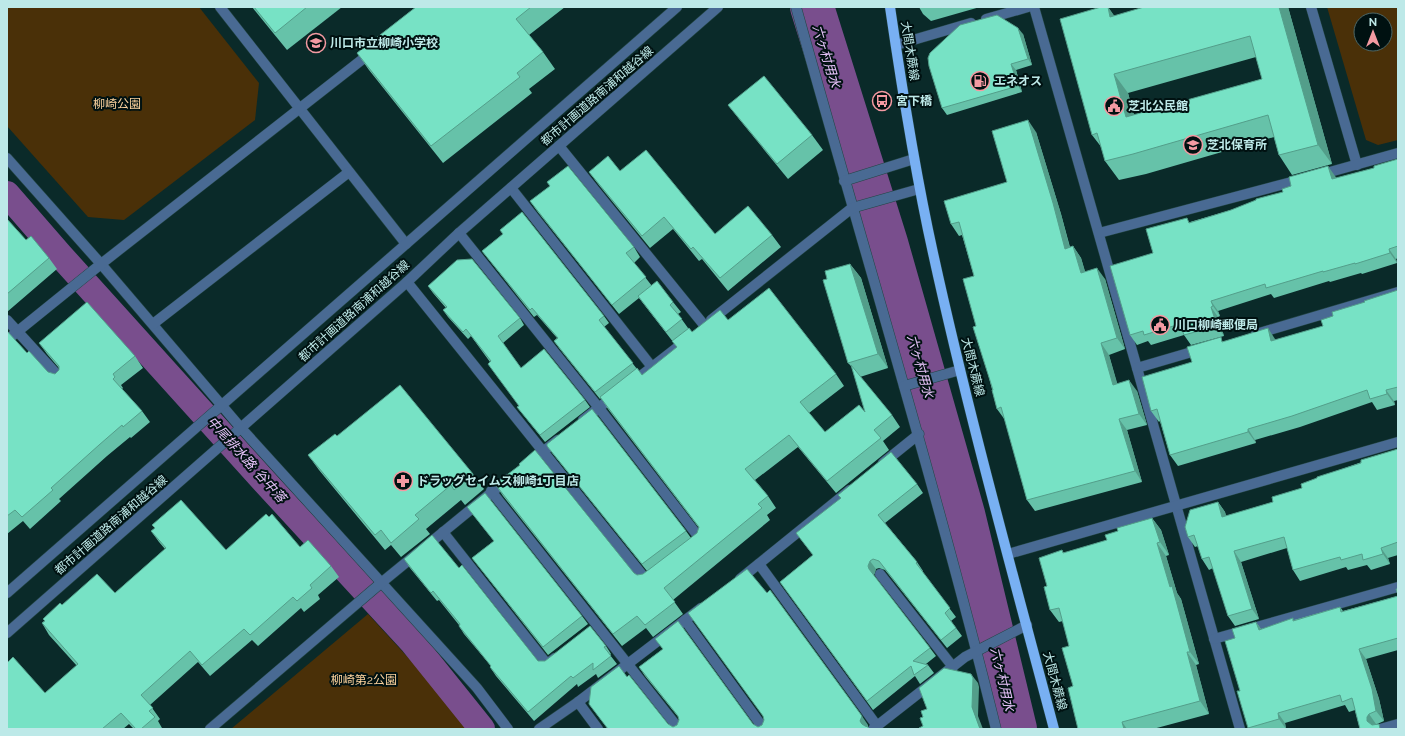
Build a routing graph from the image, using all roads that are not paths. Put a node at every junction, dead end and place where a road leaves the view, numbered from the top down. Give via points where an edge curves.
1 (220, 7) edge
2 (677, 7) edge
3 (718, 7) edge
4 (796, 7) edge
5 (890, 7) edge
6 (1034, 7) edge
7 (1311, 7) edge
8 (1023, 8) edge
9 (896, 45) junction
10 (380, 46) edge
11 (300, 109) junction
12 (559, 146) junction
13 (1398, 153) edge
14 (7, 158) edge
15 (914, 159) junction
16 (1357, 165) junction
17 (349, 172) junction
18 (844, 181) junction
19 (511, 188) junction
20 (919, 189) junction
21 (852, 208) junction
22 (459, 233) junction
23 (1099, 233) junction
24 (406, 244) junction
25 (101, 264) junction
26 (407, 282) junction
27 (1398, 292) edge
28 (7, 320) edge
29 (152, 324) junction
30 (704, 325) junction
31 (18, 332) junction
32 (1245, 337) edge
33 (7, 340) edge
34 (1214, 346) edge
35 (652, 367) junction
36 (1137, 368) junction
37 (960, 370) junction
38 (61, 379) edge
39 (904, 386) junction
40 (599, 408) junction
41 (219, 409) junction
42 (238, 431) junction
43 (919, 434) junction
44 (1398, 442) edge
45 (544, 451) junction
46 (876, 469) edge
47 (857, 484) edge
48 (491, 491) junction
49 (1176, 506) junction
50 (443, 532) junction
51 (689, 549) edge
52 (1008, 554) junction
53 (759, 564) junction
54 (659, 572) edge
55 (880, 574) edge
56 (381, 583) junction
57 (735, 583) edge
58 (1398, 587) edge
59 (7, 593) edge
60 (710, 601) edge
61 (686, 620) junction
62 (1027, 625) junction
63 (7, 633) edge
64 (1214, 639) junction
65 (566, 650) edge
66 (977, 651) junction
67 (628, 664) junction
68 (953, 667) junction
69 (578, 702) junction
70 (1398, 724) edge
71 (875, 727) edge
72 (210, 729) edge
73 (508, 729) edge
74 (539, 729) edge
75 (598, 729) edge
76 (679, 729) edge
77 (764, 729) edge
78 (996, 729) edge
79 (1054, 729) edge
80 (1240, 729) edge
81 (1380, 729) edge

1 - 11 street
2 - 24 street, 都市計画道路南浦和越谷線
3 - 12 street, 都市計画道路南浦和越谷線
4 - 18 street
5 - 9 main road, 大間木蕨線
6 - 23 street
7 - 16 street
8 - 9 street
9 - 15 main road, 大間木蕨線
10 - 11 street
11 - 17 street
11 - 25 street
12 - 19 street, 都市計画道路南浦和越谷線
12 - 30 street
13 - 16 street
14 - 25 street
15 - 18 street
15 - 20 main road, 大間木蕨線
16 - 23 street
17 - 24 street
17 - 29 street
18 - 21 street
19 - 22 street, 都市計画道路南浦和越谷線
19 - 35 street
20 - 21 street
20 - 37 main road, 大間木蕨線
21 - 30 street
21 - 39 street
22 - 26 street, 都市計画道路南浦和越谷線
22 - 40 street
23 - 36 street
24 - 41 street, 都市計画道路南浦和越谷線
25 - 29 street
25 - 31 street
26 - 42 street, 都市計画道路南浦和越谷線
26 - 45 street
27 - 32 street
28 - 31 street
29 - 41 street
30 - 35 street
31 - 33 street
31 - 38 street
34 - 36 street
35 - 40 street
36 - 49 street
37 - 39 street
37 - 52 main road, 大間木蕨線
39 - 43 street
40 - 45 street
40 - 51 street via 701,540
41 - 42 street
41 - 59 street, 都市計画道路南浦和越谷線
42 - 56 street
42 - 63 street, 都市計画道路南浦和越谷線
43 - 46 street
43 - 66 street
44 - 49 street
45 - 48 street
45 - 54 street via 647,581
47 - 53 street
48 - 50 street
48 - 67 street via 594,628
49 - 52 street
49 - 64 street
50 - 56 street
50 - 65 street via 547,664
52 - 62 main road, 大間木蕨線
53 - 57 street
53 - 71 street
55 - 68 street
56 - 72 street
56 - 73 street via 477,688
58 - 64 street
60 - 61 street
61 - 67 street
61 - 77 street
62 - 66 street
62 - 79 main road, 大間木蕨線
64 - 80 street
66 - 68 street
66 - 78 street
67 - 69 street
67 - 76 street
68 - 71 street
69 - 74 street
69 - 75 street
70 - 81 street

